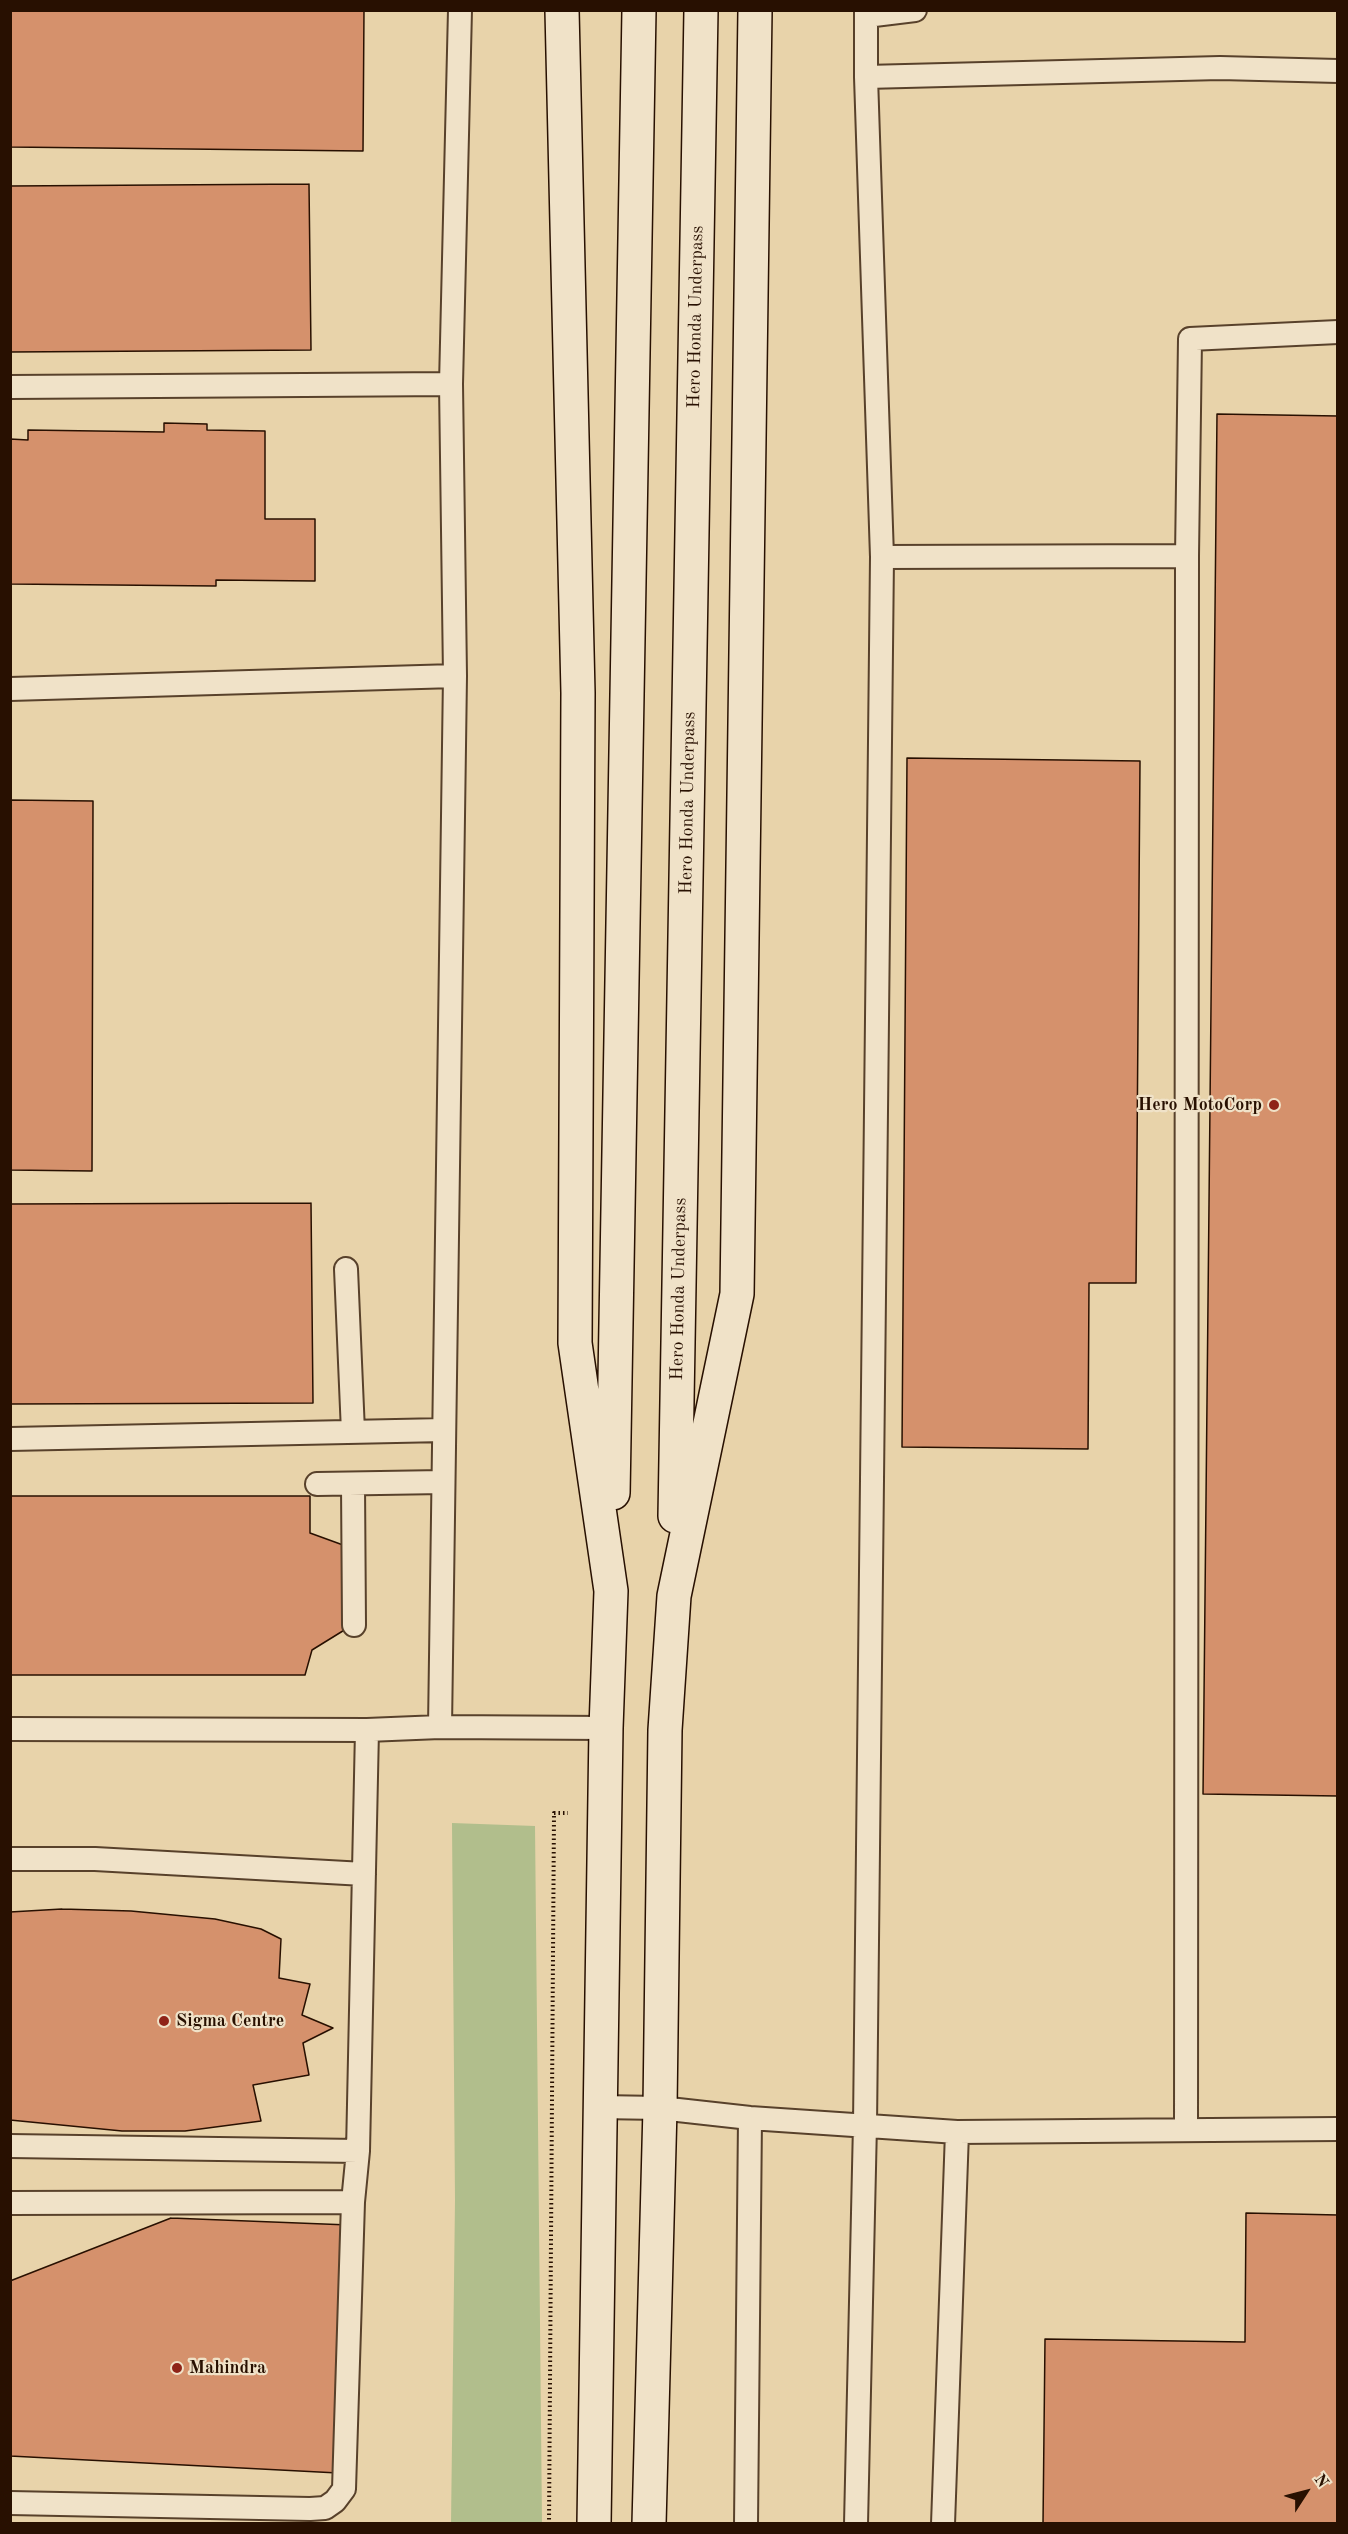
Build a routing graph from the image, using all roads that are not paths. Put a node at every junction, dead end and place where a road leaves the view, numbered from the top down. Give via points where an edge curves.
1 (460, 10) edge
2 (562, 10) edge
3 (639, 10) edge
4 (702, 10) edge
5 (755, 10) edge
6 (915, 10) edge
7 (866, 13) edge
8 (1338, 71) edge
9 (866, 77) junction
10 (1338, 332) edge
11 (451, 384) junction
12 (10, 387) edge
13 (882, 556) junction
14 (1187, 556) junction
15 (455, 676) junction
16 (10, 689) edge
17 (346, 1269) dead end
18 (444, 1430) junction
19 (353, 1432) junction
20 (10, 1439) edge
21 (442, 1482) junction
22 (317, 1484) dead end
23 (353, 1484) junction
24 (611, 1591) junction
25 (674, 1596) junction
26 (354, 1625) dead end
27 (440, 1727) junction
28 (606, 1728) junction
29 (10, 1729) edge
30 (367, 1730) junction
31 (10, 1859) edge
32 (364, 1874) junction
33 (599, 2107) junction
34 (660, 2108) junction
35 (750, 2118) junction
36 (865, 2124) junction
37 (1338, 2129) edge
38 (1186, 2130) junction
39 (957, 2132) junction
40 (10, 2146) edge
41 (358, 2151) junction
42 (353, 2202) junction
43 (10, 2203) edge
44 (10, 2503) edge
45 (594, 2523) edge
46 (649, 2523) edge
47 (746, 2523) edge
48 (856, 2523) edge
49 (943, 2523) edge

1 - 11 lane
2 - 24 main road via 578,693 575,1343
3 - 24 main road
4 - 25 main road, Hero Honda Underpass
5 - 25 main road via 737,1294
6 - 7 lane
7 - 9 lane
8 - 9 lane via 1220,68
9 - 13 lane
10 - 14 lane via 1190,339
11 - 12 lane
11 - 15 lane
13 - 14 lane
13 - 36 lane
14 - 38 lane
15 - 16 lane
15 - 18 lane
17 - 19 lane
18 - 19 lane
18 - 21 lane
19 - 20 lane
21 - 23 lane
21 - 27 lane
22 - 23 lane
23 - 26 lane
24 - 28 main road
25 - 34 main road via 665,1730
27 - 28 lane
27 - 30 lane
28 - 33 main road
29 - 30 lane
30 - 32 lane
31 - 32 lane via 95,1859
32 - 41 lane
33 - 34 lane
33 - 45 main road
34 - 35 lane
34 - 46 main road
35 - 36 lane
35 - 47 lane
36 - 39 lane
36 - 48 lane
37 - 38 lane
38 - 39 lane
39 - 49 lane
40 - 41 lane
41 - 42 lane
42 - 43 lane
42 - 44 lane via 344,2489 335,2501 325,2508 310,2509

